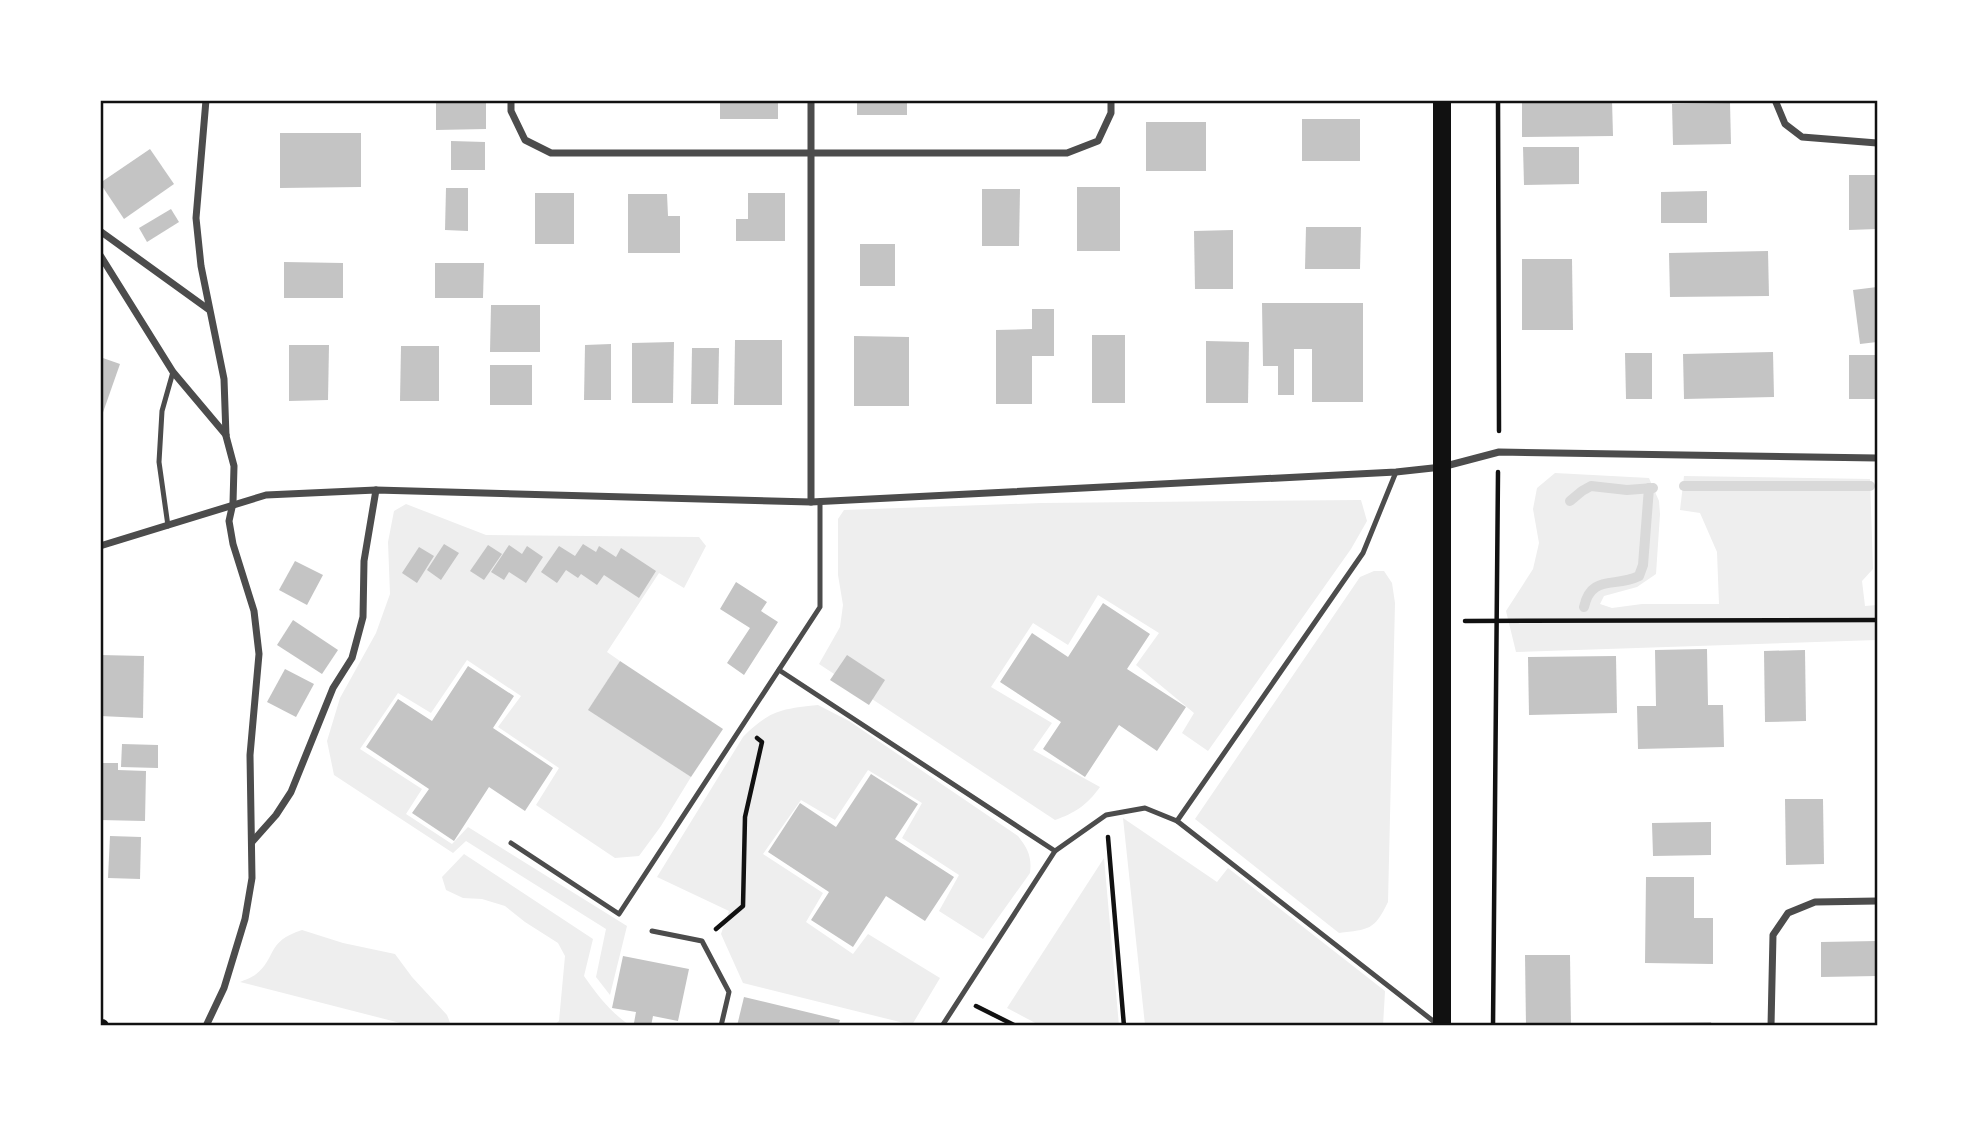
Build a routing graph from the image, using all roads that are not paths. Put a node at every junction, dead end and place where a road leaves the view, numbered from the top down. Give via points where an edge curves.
1 (206, 100) edge
2 (511, 100) edge
3 (811, 100) edge
4 (1111, 100) edge
5 (1442, 100) edge
6 (1774, 100) edge
7 (1877, 143) edge
8 (812, 152) junction
9 (100, 231) edge
10 (100, 256) edge
11 (209, 310) junction
12 (173, 372) junction
13 (226, 436) junction
14 (1877, 458) edge
15 (1442, 467) junction
16 (1396, 472) junction
17 (376, 490) junction
18 (820, 501) junction
19 (811, 502) junction
20 (233, 503) junction
21 (168, 526) junction
22 (100, 546) edge
23 (779, 670) junction
24 (1177, 821) junction
25 (252, 842) junction
26 (511, 843) dead end
27 (1055, 850) junction
28 (1877, 901) edge
29 (652, 930) dead end
30 (206, 1026) edge
31 (721, 1026) edge
32 (942, 1026) edge
33 (1440, 1026) edge
34 (1771, 1026) edge

1 - 11 street via 197,218
2 - 8 street via 524,140 551,153
3 - 8 street
4 - 8 street via 1111,113 1098,141 1067,153
5 - 15 main road
6 - 7 street via 1785,124 1802,137
8 - 19 street
9 - 11 street
10 - 12 street
11 - 13 street via 224,379
12 - 13 street
12 - 21 lane via 162,411 159,462
13 - 20 street via 234,466
14 - 15 street via 1499,452
15 - 16 street
15 - 33 main road
16 - 18 street
16 - 24 lane via 1363,553
17 - 19 street
17 - 20 street via 266,495
17 - 25 street via 364,561 363,617 352,658 333,688 291,792
18 - 19 street
18 - 23 lane via 820,607
20 - 21 street
20 - 25 street via 229,521 254,611 259,654 250,755
21 - 22 street
23 - 26 lane via 619,914
23 - 27 lane
24 - 27 lane via 1145,808 1107,815
24 - 33 lane
25 - 30 street via 245,919 224,988
27 - 32 lane
28 - 34 street via 1815,902 1788,913 1773,935
29 - 31 lane via 702,941 729,992

